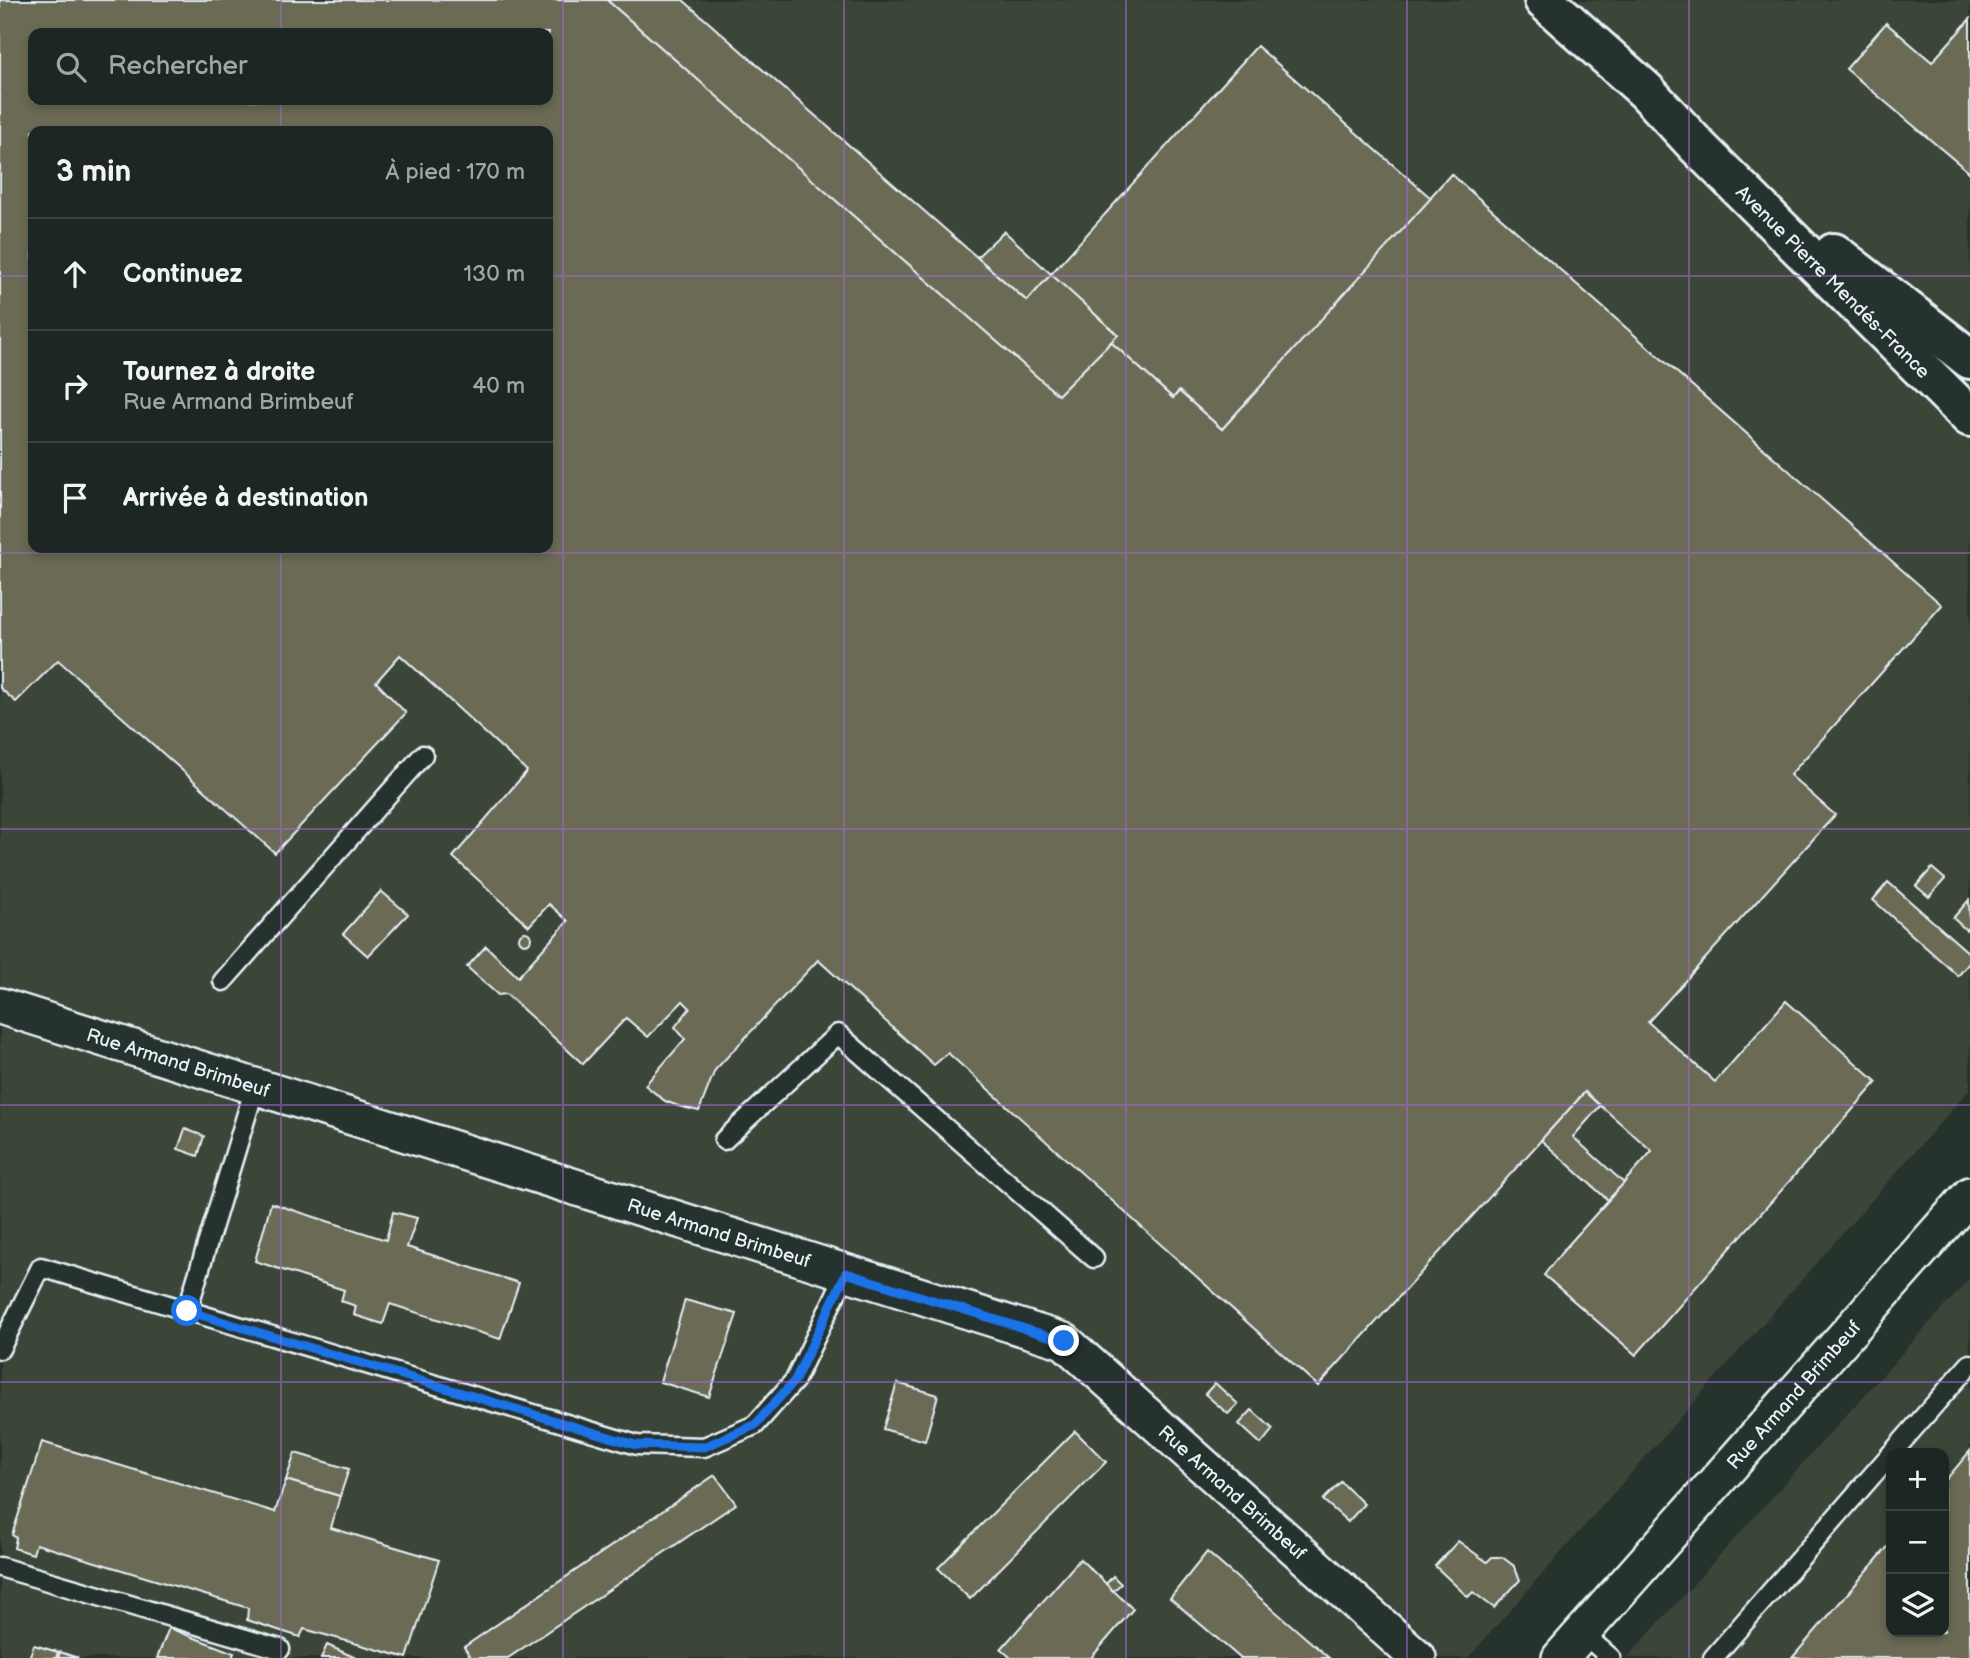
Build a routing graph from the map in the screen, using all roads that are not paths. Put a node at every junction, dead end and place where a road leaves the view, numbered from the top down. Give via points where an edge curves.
1 (1544, 0) edge
2 (1698, 146) junction
3 (1970, 359) edge
4 (1970, 417) edge
5 (423, 755) dead end
6 (223, 981) dead end
7 (0, 1006) edge
8 (255, 1087) junction
9 (724, 1140) dead end
10 (1970, 1195) edge
11 (1094, 1258) dead end
12 (846, 1273) junction
13 (187, 1311) junction
14 (0, 1349) edge
15 (1970, 1364) edge
16 (1897, 1448) edge
17 (1886, 1461) edge
18 (0, 1567) edge
19 (1571, 1646) edge
20 (280, 1649) dead end
21 (1418, 1658) edge
22 (1611, 1658) edge
23 (1713, 1658) edge

1 - 2 main road, Avenue Pierre Mendés-France via 1646,91
2 - 3 main road, Avenue Pierre Mendés-France
2 - 4 main road, Avenue Pierre Mendés-France
5 - 6 lane
7 - 8 street, Rue Armand Brimbeuf
8 - 12 street, Rue Armand Brimbeuf
8 - 13 lane
9 - 11 lane via 838,1034
10 - 19 street, Rue Armand Brimbeuf
12 - 13 lane via 795,1380 755,1425 704,1447 636,1445
12 - 21 street, Rue Armand Brimbeuf via 1064,1341
13 - 14 lane via 41,1267
15 - 16 lane
17 - 23 lane
18 - 20 lane
19 - 22 lane

